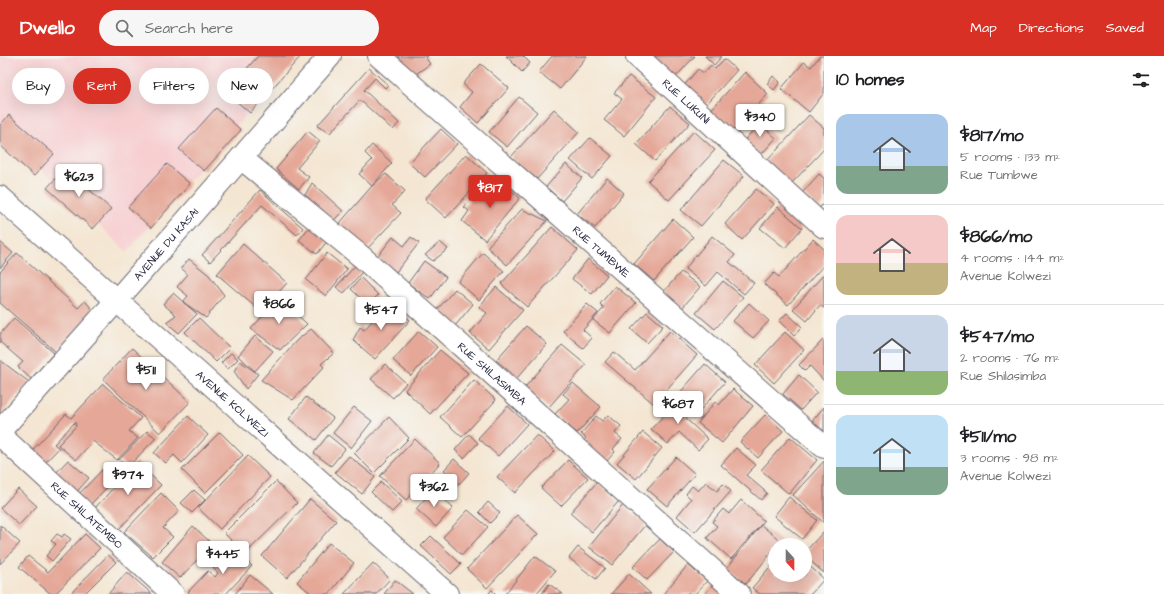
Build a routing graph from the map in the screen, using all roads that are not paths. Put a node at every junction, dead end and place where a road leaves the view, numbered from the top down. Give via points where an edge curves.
1 (330, 56) edge
2 (378, 56) edge
3 (637, 56) edge
4 (241, 158) junction
5 (0, 197) edge
6 (824, 227) edge
7 (117, 300) junction
8 (0, 431) edge
9 (0, 435) edge
10 (824, 447) edge
11 (173, 594) edge
12 (447, 594) edge
13 (739, 594) edge

1 - 4 street, AVENUE DU KASAI
2 - 10 street, RUE TUMBWE
3 - 6 street, RUE LUKUNI
4 - 7 street, AVENUE DU KASAI
4 - 13 street, RUE SHILASIMBA via 363,258
5 - 7 street, AVENUE KOLWEZI
7 - 8 street, AVENUE DU KASAI
7 - 12 street, AVENUE KOLWEZI
9 - 11 street, RUE SHILATEMBO

